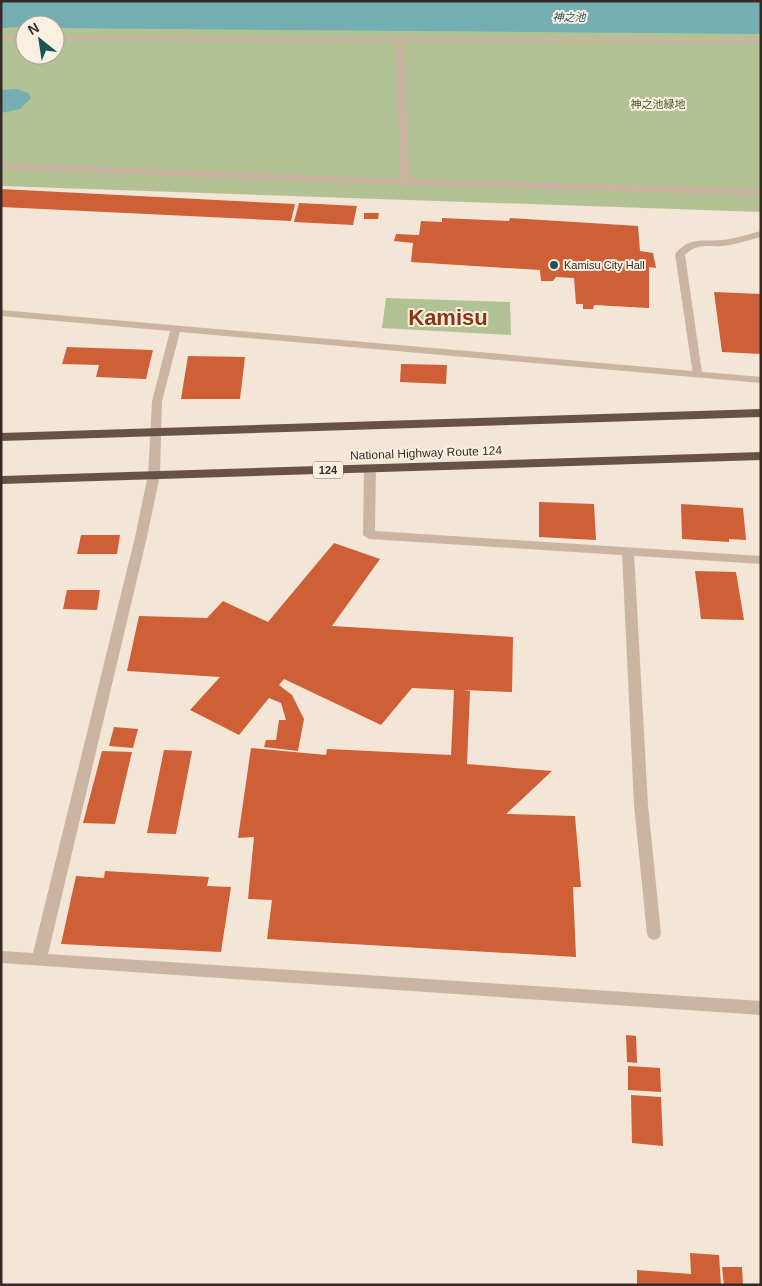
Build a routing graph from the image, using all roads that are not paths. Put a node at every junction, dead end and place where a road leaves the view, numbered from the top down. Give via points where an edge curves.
1 (1, 37) edge
2 (15, 38) edge
3 (65, 38) edge
4 (400, 40) junction
5 (761, 41) edge
6 (1, 166) edge
7 (405, 182) junction
8 (761, 192) edge
9 (761, 234) edge
10 (1, 313) edge
11 (176, 329) junction
12 (697, 374) junction
13 (761, 380) edge
14 (761, 413) edge
15 (154, 432) junction
16 (1, 436) edge
17 (761, 456) edge
18 (370, 469) junction
19 (154, 475) junction
20 (1, 480) edge
21 (628, 553) junction
22 (761, 560) edge
23 (654, 934) dead end
24 (1, 957) edge
25 (39, 959) junction
26 (761, 1008) edge

1 - 2 street
3 - 4 street
4 - 5 street
4 - 7 street
6 - 7 street
7 - 8 street
9 - 12 street via 722,243 701,242 687,247 680,254
10 - 11 street
11 - 12 street
11 - 15 street via 157,400
12 - 13 street
14 - 15 highway
15 - 16 highway
15 - 19 street
17 - 18 highway, National Highway Route 124 / 124
18 - 19 highway, National Highway Route 124 / 124
18 - 21 street via 369,535
19 - 20 highway, National Highway Route 124 / 124
19 - 25 street
21 - 22 street
21 - 23 street via 641,805
24 - 25 street
25 - 26 street

